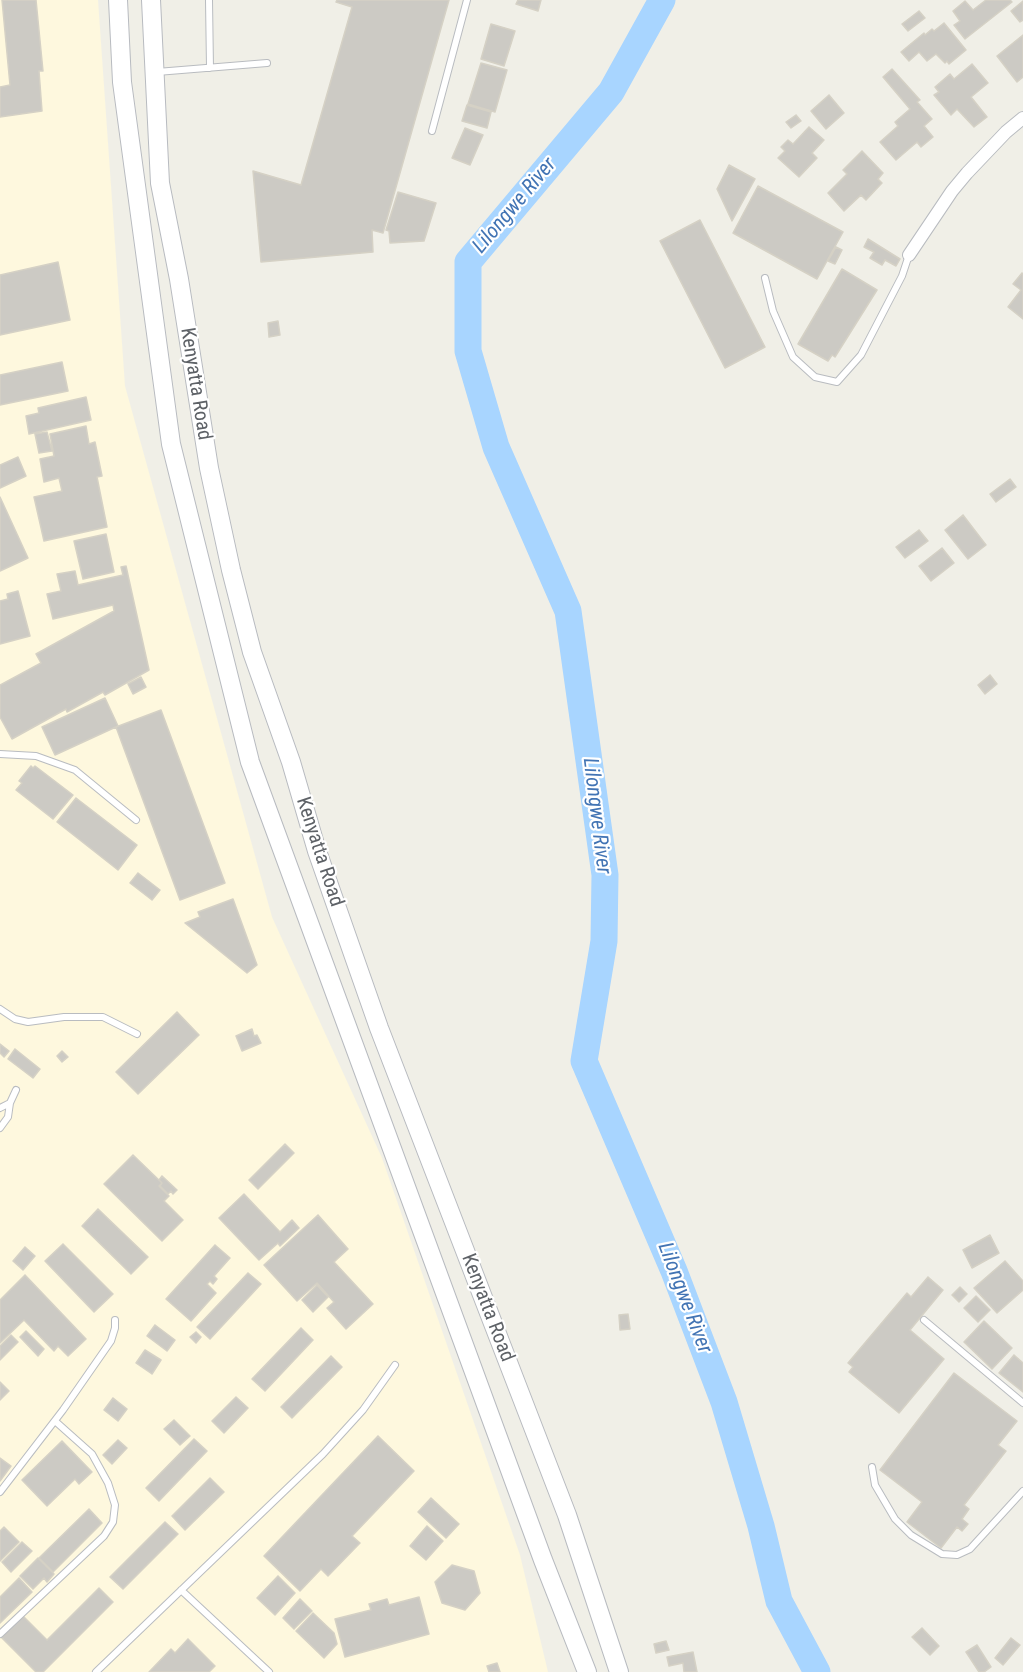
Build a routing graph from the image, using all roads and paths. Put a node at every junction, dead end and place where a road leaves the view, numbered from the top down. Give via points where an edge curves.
1 (117, 0) edge
2 (151, 0) edge
3 (208, 0) edge
4 (467, 0) edge
5 (267, 63) dead end
6 (210, 68) junction
7 (154, 72) junction
8 (1023, 118) edge
9 (432, 131) dead end
10 (909, 255) joint
11 (765, 278) dead end
12 (0, 754) edge
13 (136, 820) dead end
14 (0, 1009) edge
15 (137, 1034) dead end
16 (16, 1090) dead end
17 (10, 1103) junction
18 (0, 1108) edge
19 (0, 1128) edge
20 (115, 1320) dead end
21 (924, 1320) dead end
22 (395, 1365) dead end
23 (1023, 1402) edge
24 (55, 1421) junction
25 (872, 1467) dead end
26 (1023, 1491) edge
27 (0, 1492) edge
28 (181, 1590) junction
29 (0, 1634) edge
30 (96, 1672) edge
31 (269, 1672) edge
32 (587, 1672) edge
33 (619, 1672) edge

1 - 32 main road, Kenyatta Road via 122,82 171,444 250,762
2 - 7 main road, Kenyatta Road
3 - 6 lane
4 - 9 lane
5 - 6 lane
6 - 7 lane
7 - 33 main road, Kenyatta Road via 160,183 209,468 252,652 379,1028 567,1515
8 - 10 street via 952,191
10 - 11 lane via 861,355 837,382 815,377 793,357 773,311
12 - 13 lane via 36,756 75,770
14 - 15 lane via 28,1022 103,1017
16 - 17 lane
17 - 18 lane
17 - 19 lane via 8,1117
20 - 24 lane via 111,1341
21 - 23 lane
22 - 28 lane via 363,1410 323,1454
24 - 27 lane
24 - 29 lane via 92,1454 115,1505 113,1522 104,1536
25 - 26 lane via 875,1485 895,1520 942,1554 957,1555 970,1549
28 - 30 lane
28 - 31 lane

